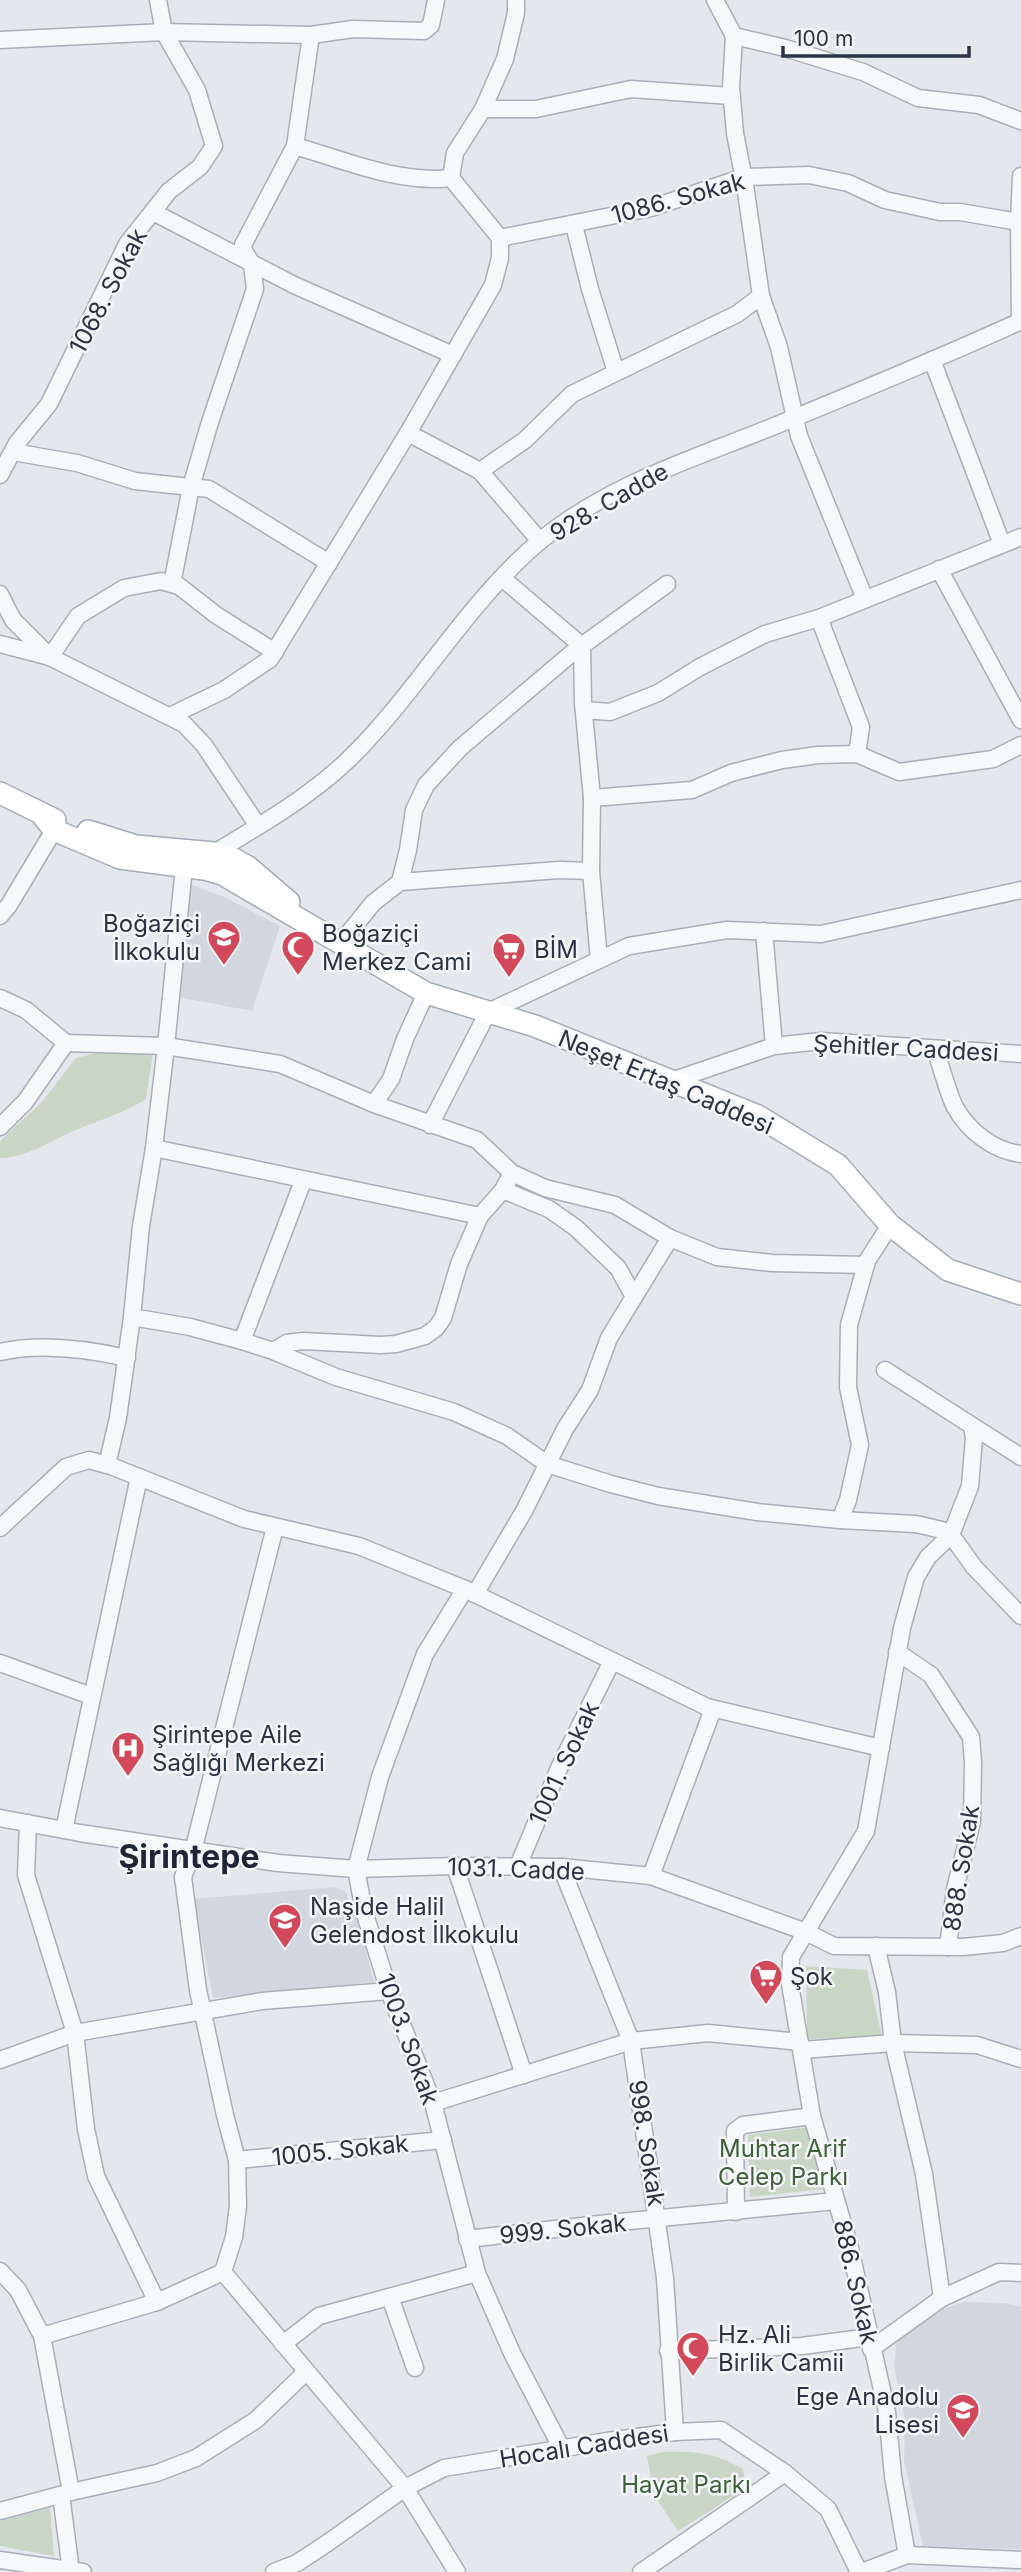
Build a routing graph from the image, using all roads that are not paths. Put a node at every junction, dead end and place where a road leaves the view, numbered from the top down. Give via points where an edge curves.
1 (158, 0) edge
2 (436, 0) edge
3 (516, 0) edge
4 (715, 0) edge
5 (164, 32) junction
6 (311, 34) junction
7 (734, 36) junction
8 (0, 40) edge
9 (731, 96) junction
10 (483, 108) junction
11 (1021, 121) edge
12 (295, 146) junction
13 (1021, 176) edge
14 (744, 177) junction
15 (451, 178) junction
16 (153, 212) junction
17 (1019, 222) junction
18 (574, 225) junction
19 (500, 238) junction
20 (253, 264) junction
21 (761, 296) junction
22 (1020, 321) edge
23 (453, 355) junction
24 (932, 360) junction
25 (616, 372) junction
26 (795, 417) junction
27 (408, 433) junction
28 (12, 452) junction
29 (480, 471) junction
30 (0, 475) edge
31 (191, 486) junction
32 (1021, 537) edge
33 (540, 541) junction
34 (1002, 544) junction
35 (329, 563) junction
36 (939, 569) junction
37 (502, 578) junction
38 (172, 584) junction
39 (667, 584) dead end
40 (0, 594) edge
41 (865, 599) junction
42 (819, 618) junction
43 (0, 644) edge
44 (582, 646) junction
45 (275, 652) junction
46 (50, 657) junction
47 (584, 710) junction
48 (170, 716) junction
49 (1021, 720) edge
50 (1021, 745) edge
51 (857, 754) junction
52 (0, 793) edge
53 (592, 798) junction
54 (48, 822) junction
55 (258, 826) junction
56 (214, 853) junction
57 (190, 868) junction
58 (591, 871) junction
59 (400, 882) junction
60 (1021, 890) edge
61 (0, 916) edge
62 (320, 931) junction
63 (764, 931) junction
64 (340, 944) junction
65 (598, 960) junction
66 (426, 993) junction
67 (0, 999) edge
68 (488, 1012) junction
69 (66, 1043) junction
70 (166, 1046) junction
71 (774, 1046) junction
72 (935, 1049) junction
73 (1021, 1054) edge
74 (671, 1081) junction
75 (374, 1104) junction
76 (430, 1125) junction
77 (0, 1127) edge
78 (154, 1148) junction
79 (1021, 1154) edge
80 (512, 1172) junction
81 (303, 1181) junction
82 (503, 1190) junction
83 (480, 1216) junction
84 (890, 1225) junction
85 (670, 1238) junction
86 (866, 1265) junction
87 (1021, 1294) edge
88 (634, 1297) junction
89 (132, 1317) junction
90 (242, 1341) junction
91 (273, 1351) junction
92 (0, 1352) edge
93 (127, 1358) junction
94 (885, 1370) dead end
95 (972, 1426) junction
96 (1021, 1457) edge
97 (547, 1464) junction
98 (107, 1465) junction
99 (139, 1477) junction
100 (840, 1520) junction
101 (275, 1527) junction
102 (0, 1528) edge
103 (951, 1535) junction
104 (470, 1591) junction
105 (1021, 1616) edge
106 (897, 1652) junction
107 (612, 1661) junction
108 (0, 1662) edge
109 (91, 1696) junction
110 (713, 1709) junction
111 (881, 1748) junction
112 (0, 1818) edge
113 (28, 1824) junction
114 (64, 1830) junction
115 (193, 1851) junction
116 (455, 1866) junction
117 (518, 1866) junction
118 (561, 1867) junction
119 (356, 1869) junction
120 (651, 1876) junction
121 (806, 1931) junction
122 (1020, 1938) edge
123 (876, 1946) junction
124 (948, 1947) junction
125 (389, 1991) junction
126 (203, 2012) junction
127 (75, 2033) junction
128 (631, 2041) junction
129 (893, 2043) junction
130 (801, 2046) junction
131 (1021, 2059) edge
132 (0, 2060) edge
133 (524, 2074) junction
134 (433, 2103) junction
135 (812, 2116) junction
136 (443, 2140) junction
137 (237, 2160) junction
138 (836, 2201) junction
139 (736, 2212) junction
140 (658, 2218) junction
141 (467, 2239) junction
142 (0, 2271) edge
143 (222, 2273) junction
144 (477, 2273) junction
145 (1021, 2273) edge
146 (390, 2297) junction
147 (942, 2298) junction
148 (157, 2302) junction
149 (42, 2336) junction
150 (870, 2343) junction
151 (283, 2344) junction
152 (668, 2351) junction
153 (415, 2368) dead end
154 (306, 2372) junction
155 (675, 2432) junction
156 (562, 2449) junction
157 (785, 2473) junction
158 (405, 2488) junction
159 (66, 2493) junction
160 (0, 2511) edge
161 (907, 2555) junction
162 (1021, 2560) edge
163 (9, 2565) edge
164 (299, 2567) edge
165 (77, 2571) edge
166 (274, 2572) edge
167 (457, 2572) edge
168 (642, 2572) edge
169 (861, 2572) edge

1 - 5 street, 1068. Sokak
2 - 6 street via 431,25 424,31 354,29
3 - 10 street via 505,59
4 - 7 street
5 - 6 street
5 - 8 street
5 - 16 street, 1068. Sokak via 197,90 214,146 200,167 169,191
6 - 12 street
7 - 9 street
7 - 11 street via 863,72 918,98 979,105
9 - 10 street via 631,89 536,109
9 - 14 street
10 - 15 street via 456,153
12 - 15 street via 429,180
12 - 20 street via 243,245
13 - 17 street
14 - 17 street, 1086. Sokak via 810,175 848,183 885,200
14 - 18 street, 1086. Sokak via 651,208
14 - 21 street
15 - 19 street
16 - 20 street
16 - 28 street, 1068. Sokak via 127,244 49,404
17 - 22 street
18 - 19 street, 1086. Sokak
18 - 25 street
19 - 23 street via 493,285
20 - 23 street
20 - 31 street via 255,289
21 - 25 street via 737,314
21 - 26 street via 779,347
22 - 24 street, 928. Cadde
23 - 27 street
24 - 26 street, 928. Cadde
24 - 34 street
25 - 29 street via 572,394 525,440
26 - 33 street, 928. Cadde via 673,464 585,510
26 - 41 street
27 - 29 street
27 - 35 street
28 - 30 street, 1068. Sokak
28 - 31 street via 77,463 135,481
29 - 33 street
31 - 35 street via 209,489
31 - 38 street
32 - 34 street
33 - 37 street, 928. Cadde
34 - 36 street
35 - 45 street
36 - 41 street
36 - 49 street
37 - 44 street
37 - 55 street, 928. Cadde via 349,759 310,793
38 - 45 street
38 - 46 street via 160,581 124,588 78,616
39 - 44 street
40 - 46 street via 13,620
41 - 42 street
42 - 47 street via 765,634 658,693 610,712
42 - 51 street via 862,727
43 - 46 street
44 - 47 street
44 - 59 street via 460,748 426,785 414,810
45 - 48 street via 225,690
46 - 48 street
47 - 53 street
48 - 55 street via 204,745
50 - 51 street via 993,759 899,772
51 - 53 street via 782,760 731,773 692,790
52 - 54 main road, Neşet Ertaş Caddesi
53 - 58 street
54 - 56 main road, Neşet Ertaş Caddesi via 136,846
54 - 57 main road, Neşet Ertaş Caddesi via 120,858
54 - 61 street
55 - 56 street, 928. Cadde
56 - 57 main road
56 - 62 main road, Neşet Ertaş Caddesi via 248,867
57 - 62 main road, Neşet Ertaş Caddesi via 222,874
57 - 70 street
58 - 59 street
58 - 65 street
59 - 64 street via 373,903
60 - 63 street via 821,934
62 - 64 main road, Neşet Ertaş Caddesi
63 - 65 street via 727,930 629,946
63 - 71 street
64 - 66 main road, Neşet Ertaş Caddesi
65 - 68 street
66 - 68 main road, Neşet Ertaş Caddesi
66 - 75 street via 391,1079
67 - 69 street via 26,1010
68 - 74 main road, Neşet Ertaş Caddesi via 536,1026
68 - 76 street
69 - 70 street
69 - 77 street via 25,1102
70 - 75 street via 279,1064
70 - 78 street
71 - 72 street, Şehitler Caddesi via 821,1041
71 - 74 street, Şehitler Caddesi
72 - 73 street, Şehitler Caddesi
72 - 79 street via 955,1107 977,1134 1006,1152
74 - 84 main road, Neşet Ertaş Caddesi via 758,1116 838,1165
75 - 76 street
76 - 80 street via 477,1140
78 - 81 street
78 - 89 street
80 - 82 street
80 - 85 street via 545,1188 615,1205
81 - 83 street
81 - 90 street
82 - 83 street
82 - 88 street via 549,1209 576,1227 618,1268
83 - 91 street via 443,1318 425,1336 381,1345 303,1340
84 - 86 street
84 - 87 main road, Neşet Ertaş Caddesi via 948,1269
85 - 86 street via 717,1257
85 - 88 street, 1003. Sokak
86 - 100 street via 849,1325 848,1387 860,1445
88 - 97 street, 1003. Sokak via 609,1338 590,1390
89 - 90 street
89 - 93 street
90 - 91 street
91 - 97 street via 336,1377 454,1412 507,1436
92 - 93 street via 29,1347
93 - 98 street
94 - 95 street
95 - 96 street
95 - 103 street via 970,1486
97 - 100 street via 658,1496
97 - 104 street, 1003. Sokak via 524,1511
98 - 99 street
98 - 102 street via 89,1460 66,1466
99 - 101 street via 211,1508
99 - 109 street
100 - 103 street via 916,1524
101 - 104 street via 359,1546
101 - 115 street
103 - 105 street via 974,1567
103 - 106 street, 886. Sokak via 928,1557 916,1577
104 - 107 street
104 - 119 street, 1003. Sokak via 425,1654 380,1777
106 - 111 street, 886. Sokak
106 - 124 street, 888. Sokak via 931,1675 971,1737 972,1822 955,1889
107 - 110 street
107 - 117 street, 1001. Sokak via 559,1766
108 - 109 street
109 - 114 street
110 - 111 street
110 - 120 street
111 - 121 street, 886. Sokak via 866,1831
112 - 113 street, 1031. Cadde
113 - 114 street, 1031. Cadde
113 - 127 street via 26,1875
114 - 115 street, 1031. Cadde
115 - 119 street, 1031. Cadde
115 - 126 street via 183,1877
116 - 117 street, 1031. Cadde
116 - 119 street, 1031. Cadde
116 - 133 street
117 - 118 street, 1031. Cadde
118 - 120 street, 1031. Cadde
118 - 128 street, 998. Sokak
119 - 125 street, 1003. Sokak via 363,1911
120 - 121 street, 1031. Cadde
121 - 123 street, 1031. Cadde via 834,1946
121 - 130 street, 886. Sokak via 791,1957 790,1984
122 - 124 street, 1031. Cadde
123 - 124 street, 1031. Cadde
123 - 129 street
125 - 126 street via 262,2001
125 - 134 street, 1003. Sokak
126 - 127 street
126 - 137 street
127 - 132 street
127 - 148 street via 96,2176
128 - 130 street via 708,2033
128 - 133 street
128 - 140 street, 998. Sokak
129 - 130 street
129 - 131 street via 976,2045
129 - 147 street via 924,2174
130 - 135 street, 886. Sokak
133 - 134 street
134 - 136 street, 1003. Sokak
135 - 138 street, 886. Sokak
135 - 139 street via 743,2125 735,2131
136 - 137 street, 1005. Sokak
136 - 141 street, 1003. Sokak
137 - 143 street via 234,2237
138 - 139 street, 999. Sokak
138 - 150 street, 886. Sokak
139 - 140 street, 999. Sokak
140 - 141 street, 999. Sokak
140 - 152 street, 998. Sokak
141 - 144 street, 1003. Sokak
142 - 149 street via 18,2290
143 - 148 street
143 - 151 street
144 - 146 street
144 - 156 street, 1003. Sokak
145 - 147 street via 999,2272
146 - 151 street via 319,2316
146 - 153 street
147 - 150 street
148 - 149 street
149 - 159 street
150 - 152 street
150 - 161 street, 886. Sokak via 887,2412
151 - 154 street
152 - 155 street, 998. Sokak
154 - 158 street
154 - 159 street via 256,2420 196,2458 156,2473
155 - 156 street, Hocalı Caddesi
155 - 157 street, Hocalı Caddesi via 721,2430
156 - 158 street, Hocalı Caddesi via 444,2468
157 - 168 street
157 - 169 street, Hocalı Caddesi via 828,2509
158 - 164 street, Hocalı Caddesi
158 - 167 street
159 - 160 street
159 - 165 street
161 - 162 street
161 - 169 street
163 - 165 street
164 - 166 street, Hocalı Caddesi

